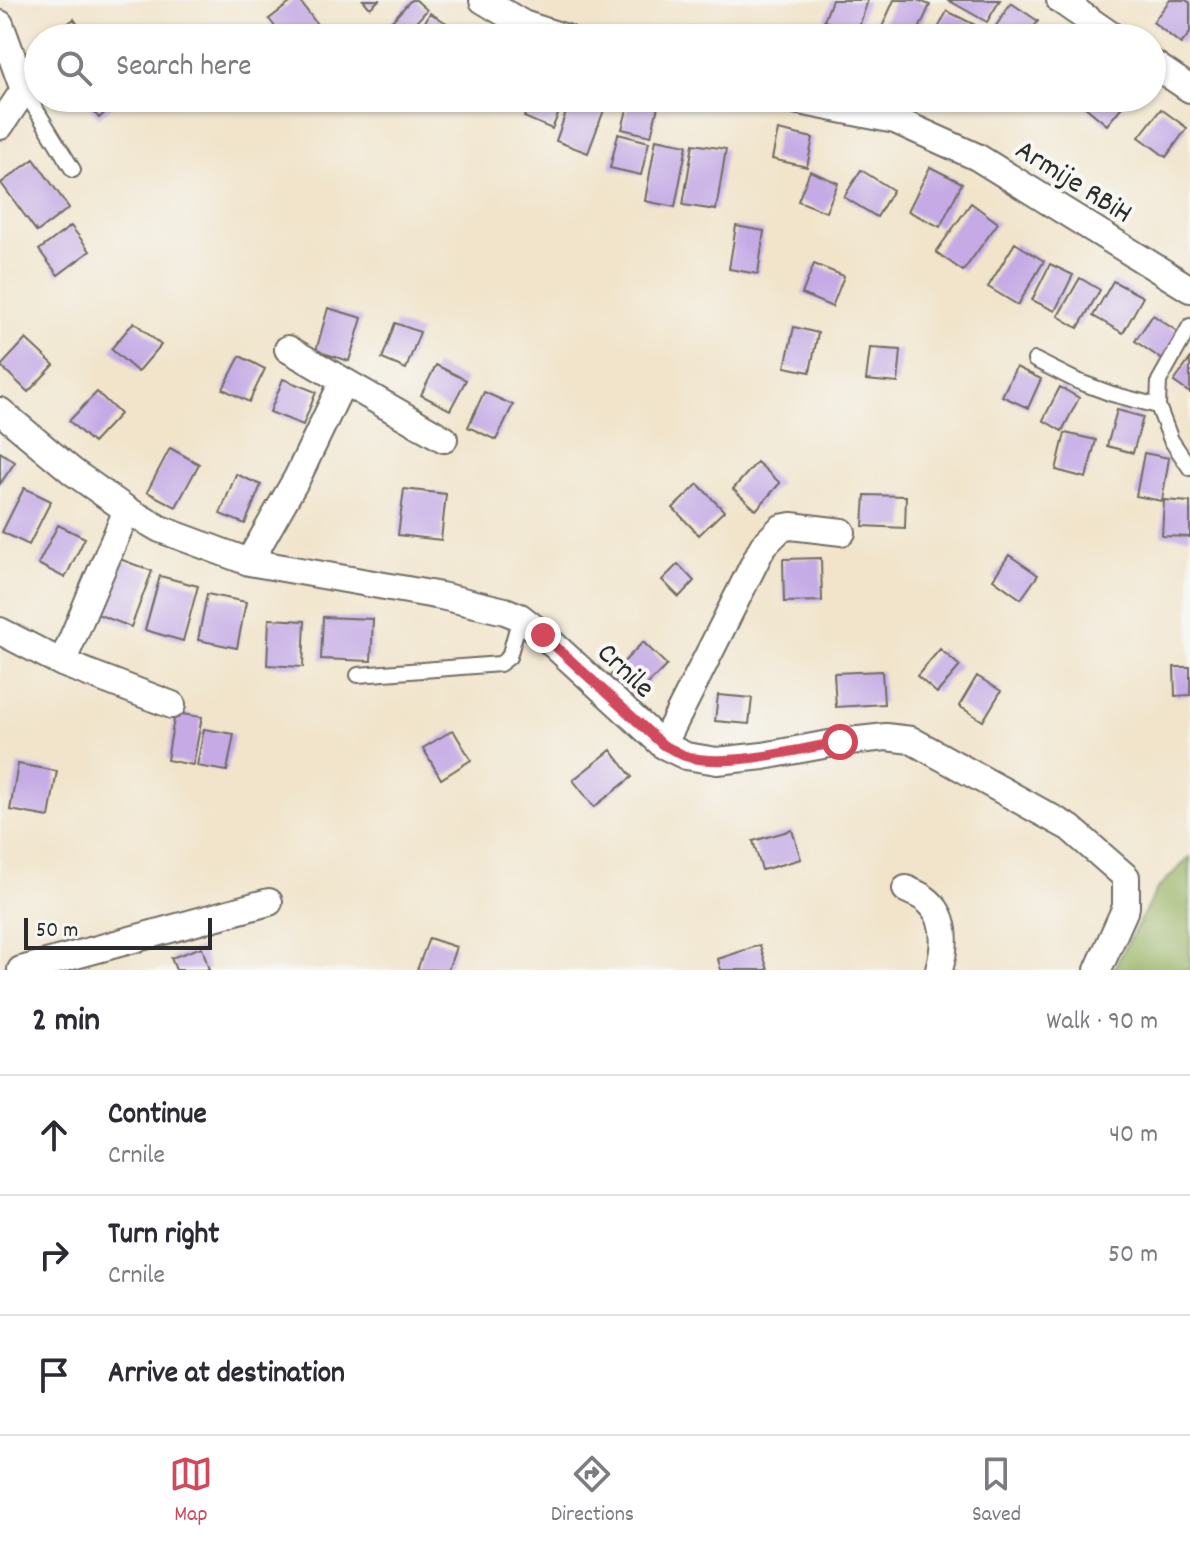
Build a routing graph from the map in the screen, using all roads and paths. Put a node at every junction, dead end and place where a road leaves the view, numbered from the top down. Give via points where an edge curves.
1 (483, 0) edge
2 (1060, 0) edge
3 (0, 24) edge
4 (523, 24) edge
5 (1095, 24) edge
6 (1166, 73) edge
7 (1190, 89) edge
8 (24, 90) joint
9 (37, 112) edge
10 (855, 112) edge
11 (0, 126) edge
12 (73, 170) dead end
13 (1190, 289) edge
14 (1190, 326) edge
15 (288, 349) dead end
16 (1035, 360) dead end
17 (343, 382) junction
18 (1158, 406) junction
19 (0, 411) edge
20 (444, 439) dead end
21 (1190, 468) edge
22 (127, 510) junction
23 (842, 532) dead end
24 (249, 562) junction
25 (520, 617) junction
26 (0, 631) edge
27 (62, 663) junction
28 (358, 675) dead end
29 (172, 705) dead end
30 (663, 745) junction
31 (906, 889) dead end
32 (269, 902) dead end
33 (21, 970) edge
34 (939, 970) edge
35 (1098, 970) edge

1 - 4 street
2 - 5 street
3 - 8 street
6 - 7 street
8 - 11 street
9 - 12 lane
10 - 13 street, Armije RBiH via 895,120 977,157
14 - 18 lane via 1159,381
15 - 17 street
16 - 18 lane via 1077,381
17 - 20 street
17 - 24 street
18 - 21 lane via 1171,440
19 - 22 street, Crnile
22 - 24 street, Crnile via 160,529
22 - 27 street
23 - 30 street via 791,526 770,537
24 - 25 street, Crnile via 441,596
25 - 28 lane via 509,657 500,664
25 - 30 street, Crnile
26 - 27 street
27 - 29 street
30 - 35 street, Crnile via 686,756 717,761 886,737 911,740 1070,828 1126,877 1126,907
31 - 34 street via 927,900 942,921 945,948
32 - 33 street

